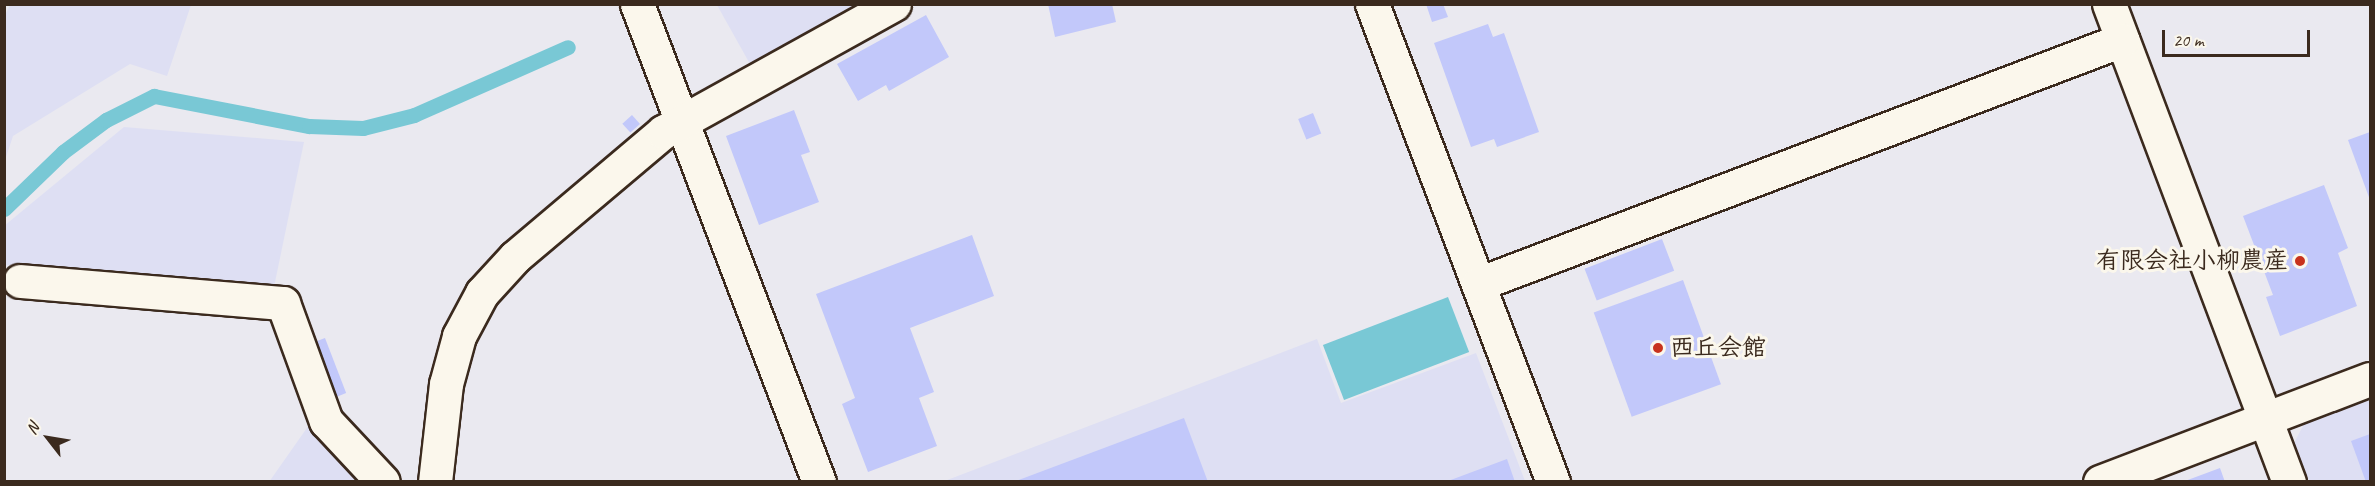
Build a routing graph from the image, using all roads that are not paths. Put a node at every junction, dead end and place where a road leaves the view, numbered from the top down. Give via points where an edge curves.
1 (637, 4) edge
2 (894, 4) edge
3 (1372, 4) edge
4 (2109, 4) edge
5 (2122, 40) junction
6 (682, 122) junction
7 (20, 281) dead end
8 (1478, 284) junction
9 (2370, 379) edge
10 (2266, 419) junction
11 (383, 482) edge
12 (435, 482) edge
13 (819, 482) edge
14 (1553, 482) edge
15 (2100, 482) edge
16 (2289, 482) edge

1 - 6 street
2 - 6 street
3 - 8 street
4 - 5 street
5 - 8 street
5 - 10 street
6 - 12 street via 663,132 515,257 482,293 459,336 446,384
6 - 13 street
7 - 11 street via 282,303 326,421
8 - 14 street
9 - 10 street
10 - 15 street
10 - 16 street

